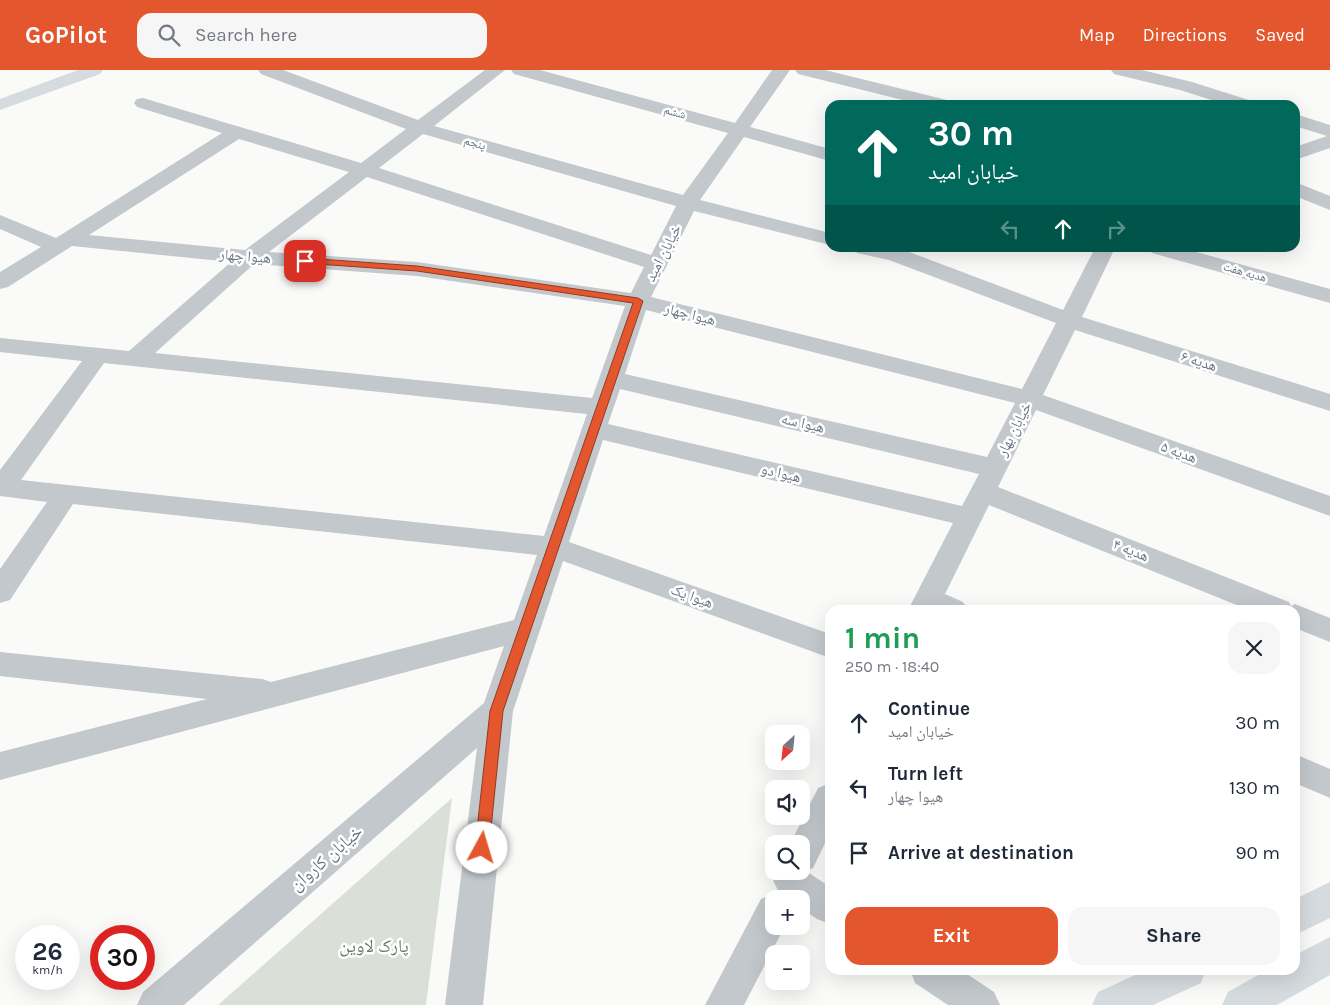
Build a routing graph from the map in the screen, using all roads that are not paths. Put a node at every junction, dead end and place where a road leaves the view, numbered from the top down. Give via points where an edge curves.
1 (94, 70) edge
2 (267, 70) edge
3 (496, 70) edge
4 (520, 70) edge
5 (781, 70) edge
6 (804, 70) edge
7 (1120, 70) edge
8 (1187, 85) edge
9 (926, 100) edge
10 (1231, 100) edge
11 (143, 103) dead end
12 (0, 105) edge
13 (1300, 122) edge
14 (421, 128) junction
15 (739, 130) junction
16 (1330, 131) edge
17 (236, 132) junction
18 (1330, 141) edge
19 (1300, 152) edge
20 (825, 154) edge
21 (364, 170) junction
22 (1300, 190) edge
23 (688, 203) junction
24 (1330, 204) edge
25 (0, 221) edge
26 (825, 238) edge
27 (62, 242) junction
28 (883, 252) edge
29 (1103, 252) edge
30 (1174, 252) edge
31 (249, 257) junction
32 (657, 264) junction
33 (0, 282) edge
34 (1330, 296) edge
35 (638, 301) junction
36 (1068, 320) junction
37 (0, 345) edge
38 (99, 354) junction
39 (135, 358) junction
40 (611, 379) junction
41 (1028, 399) junction
42 (1330, 403) edge
43 (598, 418) junction
44 (988, 479) junction
45 (1, 487) edge
46 (66, 494) junction
47 (1330, 506) edge
48 (969, 517) junction
49 (554, 547) junction
50 (0, 592) edge
51 (935, 605) edge
52 (1268, 605) edge
53 (1300, 618) edge
54 (525, 629) junction
55 (1330, 630) edge
56 (825, 644) edge
57 (0, 664) edge
58 (278, 693) junction
59 (497, 711) junction
60 (0, 766) edge
61 (1300, 770) edge
62 (1330, 784) edge
63 (825, 808) edge
64 (788, 884) edge
65 (1330, 899) edge
66 (825, 903) edge
67 (1300, 915) edge
68 (1330, 955) edge
69 (1300, 972) edge
70 (936, 975) edge
71 (1177, 975) edge
72 (1294, 975) edge
73 (156, 1005) edge
74 (464, 1005) edge
75 (724, 1005) edge
76 (981, 1005) edge
77 (1111, 1005) edge
78 (1241, 1005) edge

1 - 12 main road
2 - 14 street, پنجم
3 - 14 street
4 - 15 street, ششم
5 - 15 street, خیابان امید
6 - 9 street
7 - 8 street
8 - 10 street
11 - 17 street
13 - 16 street
14 - 21 street
14 - 23 street, پنجم
15 - 20 street, ششم
15 - 23 street, خیابان امید
17 - 21 street
17 - 27 street
18 - 19 street
21 - 31 street
21 - 32 street
22 - 24 street
23 - 26 street, پنجم
23 - 32 street, خیابان امید
25 - 27 street, هیوا چهار
27 - 31 street, هیوا چهار
27 - 33 street
28 - 36 street, هدیه ۶
29 - 36 street, خیابان بهار
30 - 34 street, هدیه هفت
31 - 35 street, هیوا چهار via 417,269
31 - 39 street
32 - 35 street, خیابان امید
35 - 40 street, خیابان امید
35 - 41 street, هیوا چهار
36 - 41 street, خیابان بهار
36 - 42 street, هدیه ۶
37 - 38 street, هیوا دو
38 - 39 street, هیوا دو
38 - 45 street
39 - 43 street, هیوا دو
40 - 43 street, خیابان امید
40 - 44 street, هیوا سه
41 - 44 street, خیابان بهار
41 - 47 street, هدیه ۵
43 - 48 street, هیوا دو
43 - 49 street, خیابان امید
44 - 48 street, خیابان بهار
44 - 52 street, هدیه ۴
45 - 46 street, هیوا یک
46 - 49 street, هیوا یک
46 - 50 street
48 - 51 street, خیابان بهار
49 - 54 street, خیابان امید
49 - 56 street, هیوا یک
53 - 55 street
54 - 58 street
54 - 59 street, خیابان امید
57 - 58 street
58 - 60 street
59 - 73 street, خیابان کاروان
59 - 74 street, خیابان امید
61 - 62 street
63 - 64 street
64 - 66 street
64 - 75 street
65 - 67 main road
68 - 69 main road
70 - 76 street
71 - 77 main road
72 - 78 main road

